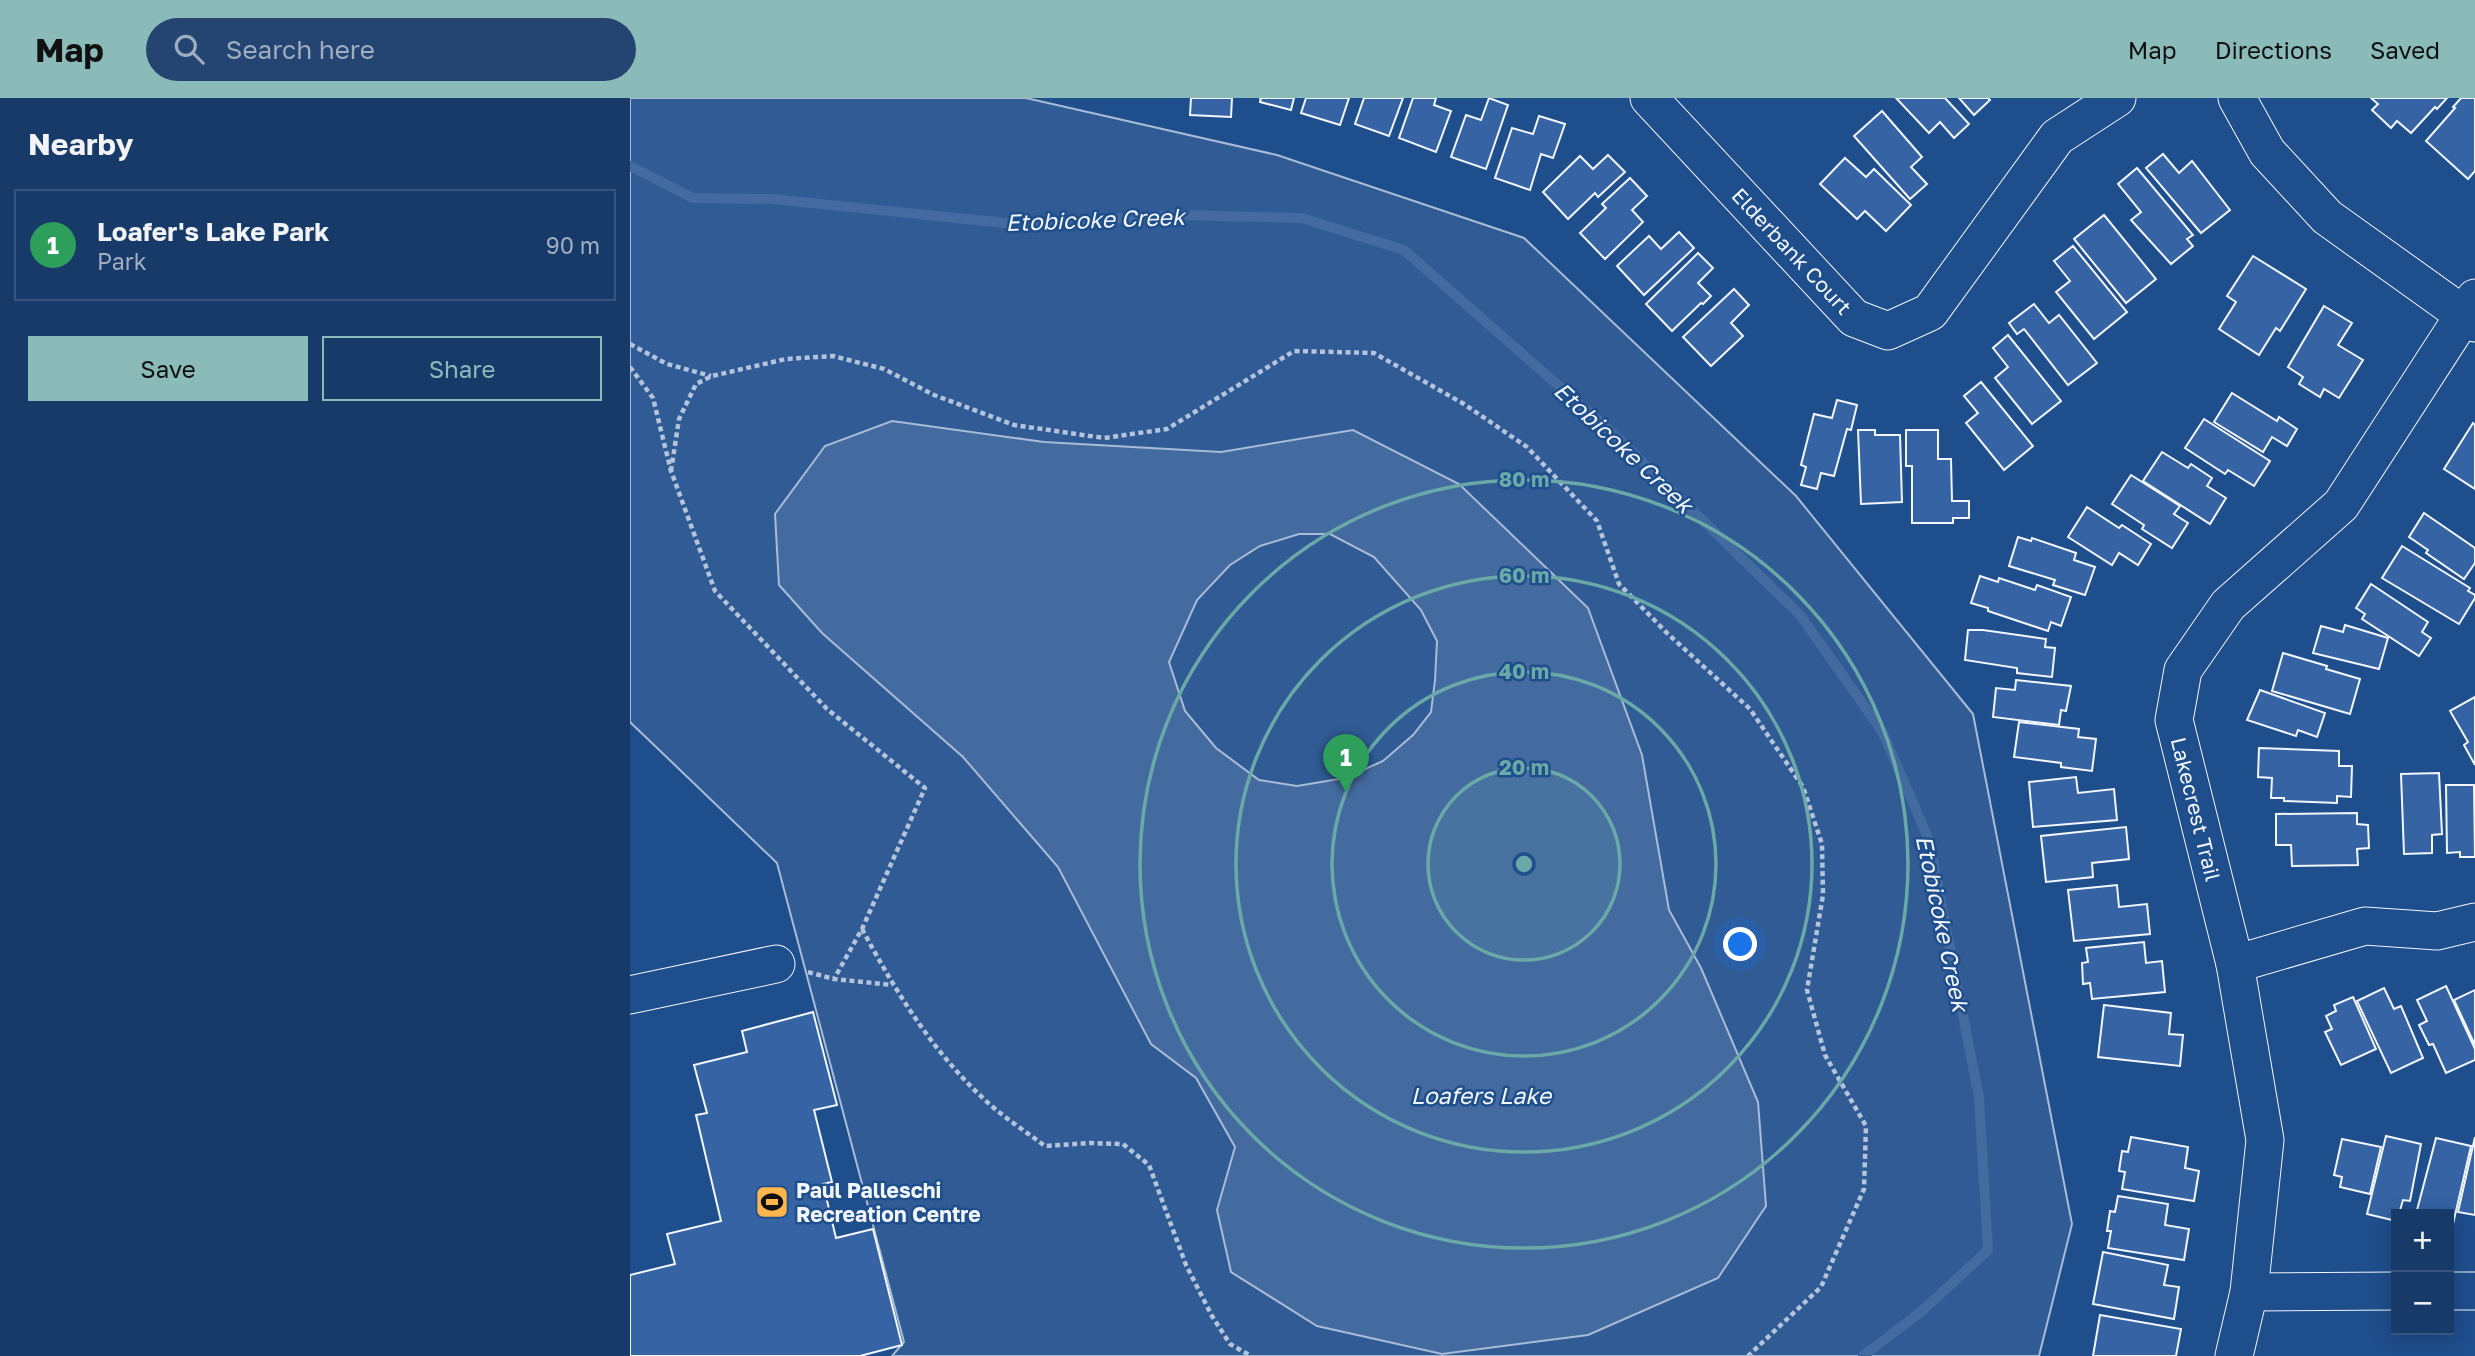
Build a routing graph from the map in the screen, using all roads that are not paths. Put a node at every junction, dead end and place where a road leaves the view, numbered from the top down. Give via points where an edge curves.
1 (1649, 98) edge
2 (2116, 98) edge
3 (2237, 98) edge
4 (2471, 312) edge
5 (2475, 922) edge
6 (776, 964) road end
7 (2235, 964) junction
8 (630, 995) edge
9 (2391, 1291) edge
10 (2454, 1291) edge
11 (2475, 1291) edge
12 (2249, 1292) junction
13 (2234, 1356) edge

1 - 2 street, Elderbank Court via 1854,318 1888,331 1930,312 2057,136
3 - 4 street via 2267,152 2327,217
4 - 7 street, Lakecrest Trail via 2341,505 2228,605 2183,670 2174,720
5 - 7 street via 2437,930 2365,926
6 - 8 street
7 - 12 street, Lakecrest Trail via 2265,1140
9 - 12 street
10 - 11 street
12 - 13 street, Lakecrest Trail

